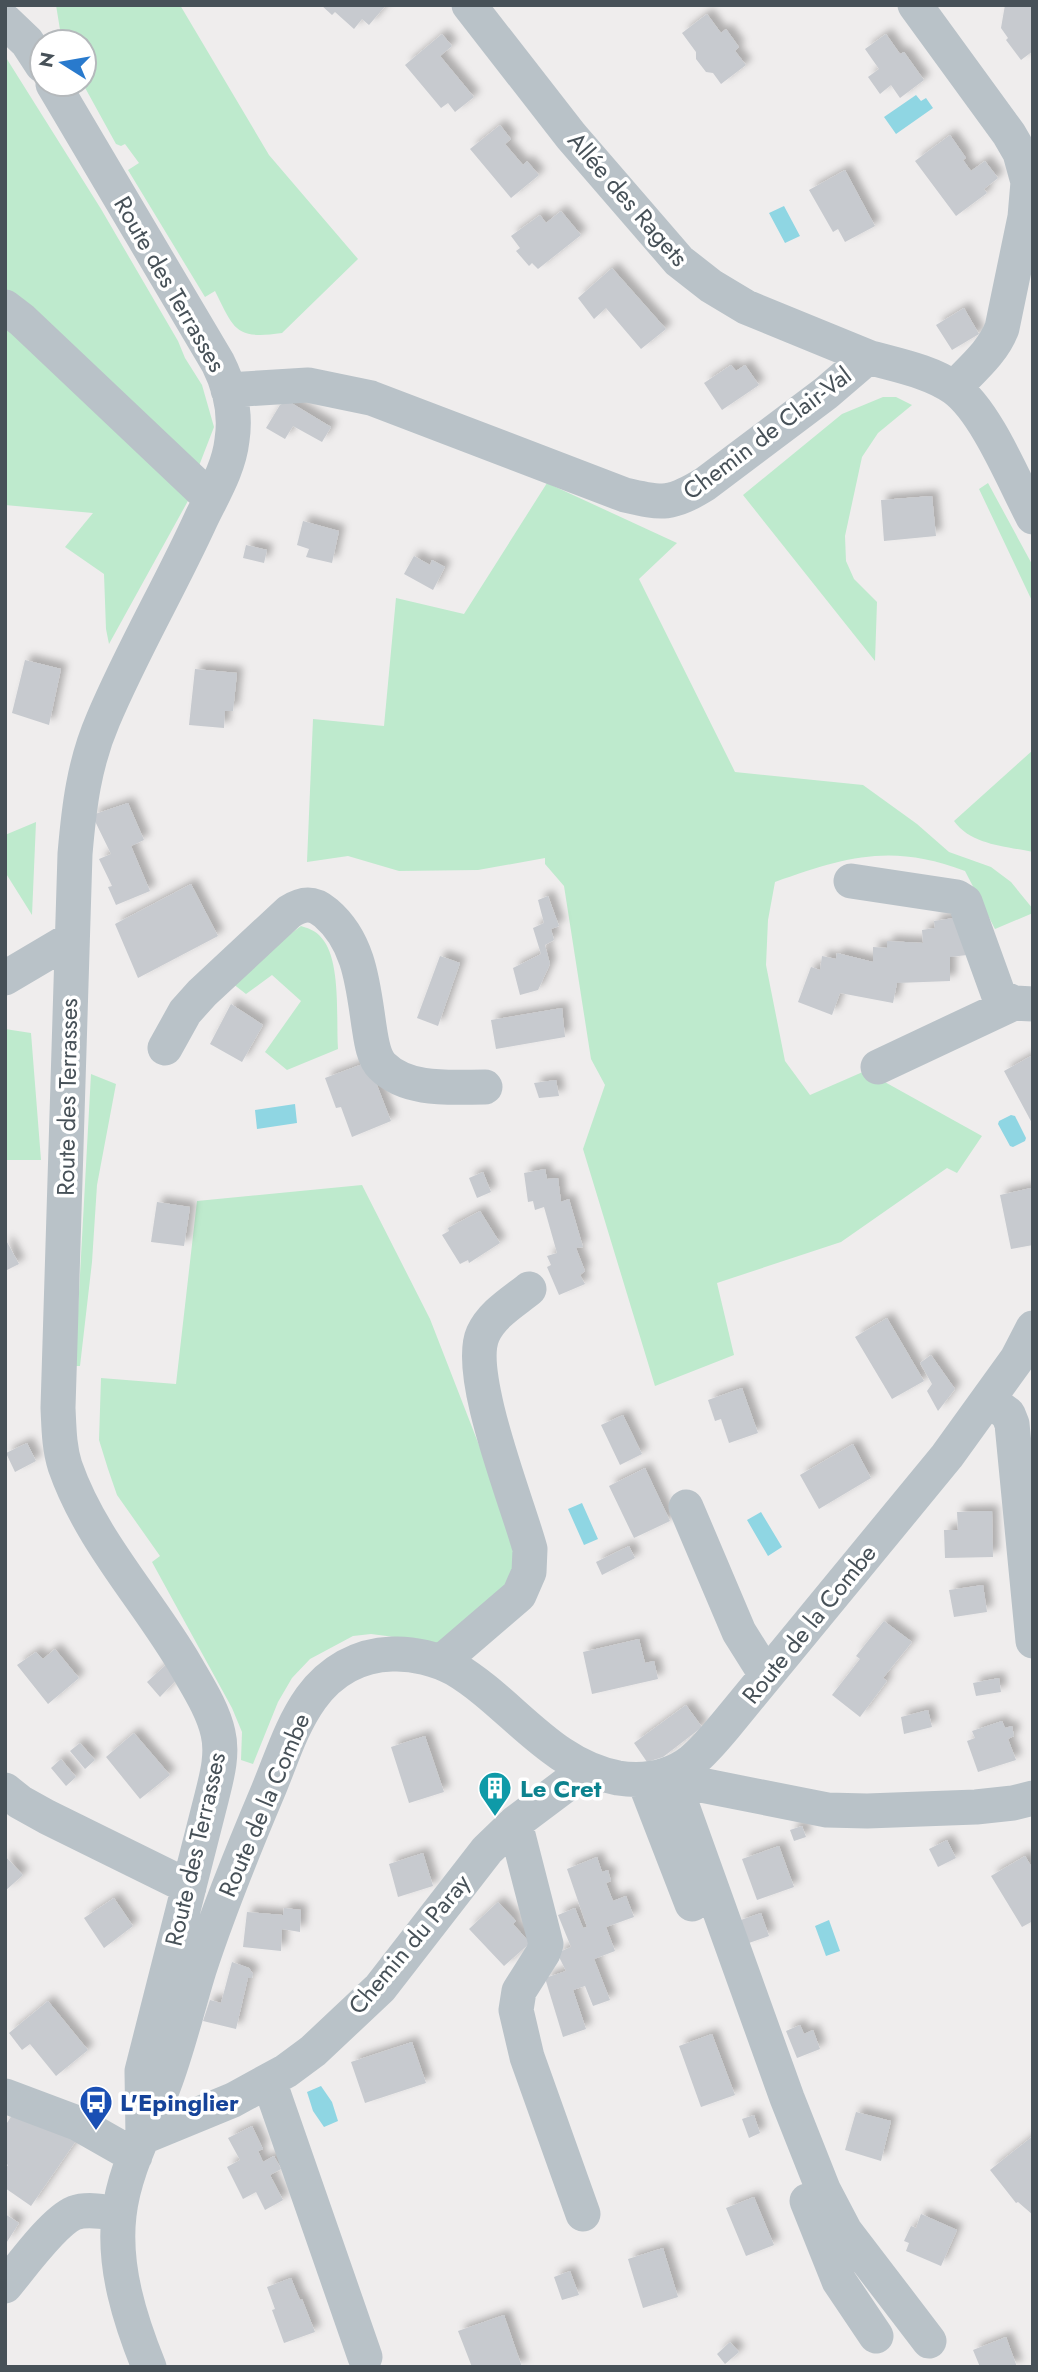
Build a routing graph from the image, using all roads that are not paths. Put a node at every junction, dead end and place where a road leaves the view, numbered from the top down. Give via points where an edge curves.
1 (469, 5) edge
2 (915, 5) edge
3 (5, 21) edge
4 (28, 44) edge
5 (61, 98) edge
6 (5, 307) edge
7 (868, 357) junction
8 (954, 388) junction
9 (229, 390) junction
10 (211, 499) junction
11 (1033, 517) edge
12 (852, 881) dead end
13 (71, 939) junction
14 (5, 978) edge
15 (1023, 1004) edge
16 (165, 1048) dead end
17 (878, 1067) dead end
18 (485, 1087) dead end
19 (529, 1289) dead end
20 (1031, 1335) edge
21 (989, 1400) junction
22 (685, 1507) dead end
23 (1033, 1642) edge
24 (441, 1662) junction
25 (766, 1675) junction
26 (587, 1769) junction
27 (659, 1778) junction
28 (5, 1790) edge
29 (1033, 1798) edge
30 (515, 1823) junction
31 (189, 1887) junction
32 (269, 2081) junction
33 (5, 2096) edge
34 (139, 2146) junction
35 (119, 2214) junction
36 (583, 2214) dead end
37 (5, 2286) edge
38 (876, 2336) dead end
39 (929, 2341) dead end
40 (365, 2357) dead end
41 (149, 2367) edge

1 - 7 street, Allée des Ragets via 571,135 679,261 737,302
2 - 8 street via 1009,134 1028,182 1002,328 989,352
3 - 4 street
5 - 9 street, Route des Terrasses via 218,363
6 - 10 street
7 - 8 street, Chemin de Clair-Val via 912,369
7 - 9 street, Chemin de Clair-Val via 705,484 666,502 625,495 371,398 308,385
8 - 11 street, Chemin de Clair-Val via 979,416
9 - 10 street, Route des Terrasses via 230,454
10 - 13 street, Route des Terrasses via 92,746 79,803
12 - 15 street via 965,902 999,996
13 - 14 street
13 - 31 street, Route des Terrasses via 59,1434 65,1466 86,1512 181,1658 214,1718 220,1744 218,1769
15 - 17 street
16 - 18 street via 202,993 289,912 309,904 336,921 358,960 370,1037 383,1066 399,1079 435,1087
19 - 24 street via 490,1321 481,1337 480,1352 488,1415 530,1549 529,1572 519,1595
20 - 21 street, Route de la Combe
21 - 23 street via 1008,1414 1012,1424
21 - 25 street, Route de la Combe
22 - 25 street via 739,1632
24 - 26 street, Route de la Combe via 472,1681 541,1740
24 - 34 street, Route de la Combe via 391,1654 359,1659 332,1675 310,1699 234,1872 164,2086
25 - 27 street, Route de la Combe via 694,1760
26 - 27 street, Route de la Combe via 606,1776
26 - 30 street, Chemin du Paray
27 - 29 street via 827,1810 962,1807
27 - 38 street via 839,2281
27 - 39 street via 823,2189 845,2231
28 - 31 street via 38,1812
30 - 32 street, Chemin du Paray via 486,1850 380,1988 313,2050
30 - 36 street via 545,1944 519,1991 516,2011 527,2057
31 - 34 street, Route des Terrasses via 142,2071
32 - 34 street, Chemin du Paray
32 - 40 street
33 - 34 street
34 - 35 street, Route de la Combe
35 - 37 street via 86,2211 70,2215
35 - 41 street, Route de la Combe via 122,2278

